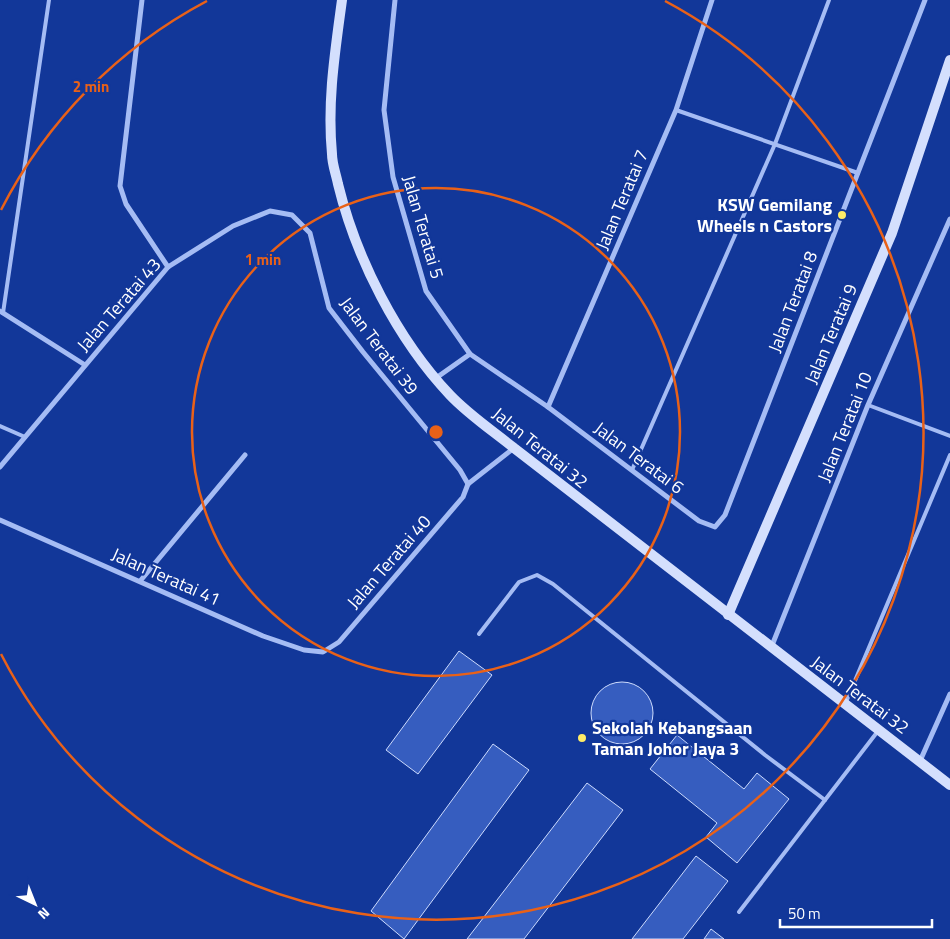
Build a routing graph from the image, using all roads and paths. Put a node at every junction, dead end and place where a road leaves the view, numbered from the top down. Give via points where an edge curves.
1 (48, 0) edge
2 (142, 0) edge
3 (342, 0) edge
4 (395, 0) edge
5 (712, 0) edge
6 (829, 0) edge
7 (925, 0) edge
8 (950, 60) edge
9 (676, 110) junction
10 (775, 144) junction
11 (858, 173) junction
12 (292, 215) joint
13 (950, 219) edge
14 (168, 267) junction
15 (2, 312) edge
16 (470, 354) junction
17 (85, 365) junction
18 (435, 378) junction
19 (868, 405) junction
20 (548, 407) junction
21 (0, 426) edge
22 (950, 436) edge
23 (25, 437) junction
24 (514, 448) junction
25 (245, 455) dead end
26 (950, 455) edge
27 (0, 467) edge
28 (632, 470) junction
29 (468, 484) junction
30 (0, 520) edge
31 (715, 527) joint
32 (141, 580) junction
33 (728, 615) junction
34 (480, 634) dead end
35 (770, 648) junction
36 (324, 652) joint
37 (950, 694) edge
38 (845, 704) junction
39 (879, 729) junction
40 (920, 761) junction
41 (950, 785) edge
42 (825, 800) junction
43 (739, 912) dead end

1 - 15 lane
2 - 14 street via 120,186 126,204
3 - 18 street, Jalan Teratai 32 via 330,92 332,156 345,214 372,280 412,347
4 - 16 street, Jalan Teratai 5 via 384,110 394,177 426,291
5 - 9 street, Jalan Teratai 7
6 - 10 lane
7 - 11 street, Jalan Teratai 8
8 - 33 street, Jalan Teratai 9 via 892,233
9 - 10 lane
9 - 20 street, Jalan Teratai 7
10 - 11 lane
10 - 28 lane
11 - 31 street, Jalan Teratai 8 via 725,515
12 - 14 street, Jalan Teratai 43 via 270,210 232,226
12 - 29 street, Jalan Teratai 39 via 310,233 329,308
13 - 19 street, Jalan Teratai 10
14 - 17 street, Jalan Teratai 43
15 - 17 street
16 - 18 street
16 - 20 street, Jalan Teratai 5
17 - 23 street, Jalan Teratai 43
18 - 24 street, Jalan Teratai 32 via 451,397
19 - 22 lane
19 - 35 street, Jalan Teratai 10
20 - 28 street, Jalan Teratai 6
21 - 23 lane
23 - 27 street, Jalan Teratai 43
24 - 29 street
24 - 33 street, Jalan Teratai 32
25 - 32 street
26 - 38 lane
28 - 31 street, Jalan Teratai 6 via 699,521
29 - 36 street, Jalan Teratai 40 via 463,497 339,642
30 - 32 street, Jalan Teratai 41
32 - 36 street, Jalan Teratai 41 via 263,636 304,650
33 - 35 street, Jalan Teratai 32
34 - 42 lane via 519,582 537,575 553,584
35 - 38 street, Jalan Teratai 32
37 - 40 street
38 - 39 street, Jalan Teratai 32
39 - 40 street, Jalan Teratai 32
39 - 42 lane
40 - 41 street, Jalan Teratai 32
42 - 43 lane

